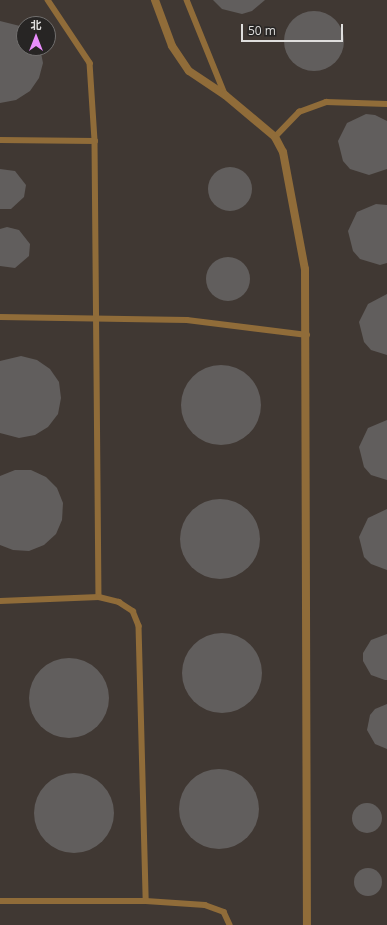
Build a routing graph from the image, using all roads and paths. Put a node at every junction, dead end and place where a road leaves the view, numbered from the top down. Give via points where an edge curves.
1 (48, 0) edge
2 (155, 0) edge
3 (187, 0) edge
4 (225, 94) junction
5 (387, 104) edge
6 (275, 137) junction
7 (0, 140) edge
8 (95, 141) junction
9 (0, 317) edge
10 (98, 317) junction
11 (307, 335) junction
12 (99, 597) junction
13 (0, 601) edge
14 (146, 900) junction
15 (0, 901) edge
16 (230, 925) edge
17 (308, 925) edge

1 - 8 lane via 90,63
2 - 4 street via 172,46 189,71
3 - 4 lane
4 - 6 street
5 - 6 lane via 326,102 300,112
6 - 11 street via 283,152 305,269
7 - 8 lane
8 - 10 lane
9 - 10 lane
10 - 11 lane via 187,320
10 - 12 lane
11 - 17 street
12 - 13 lane
12 - 14 lane via 119,602 133,610 139,626
14 - 15 lane
14 - 16 lane via 205,905 224,912

